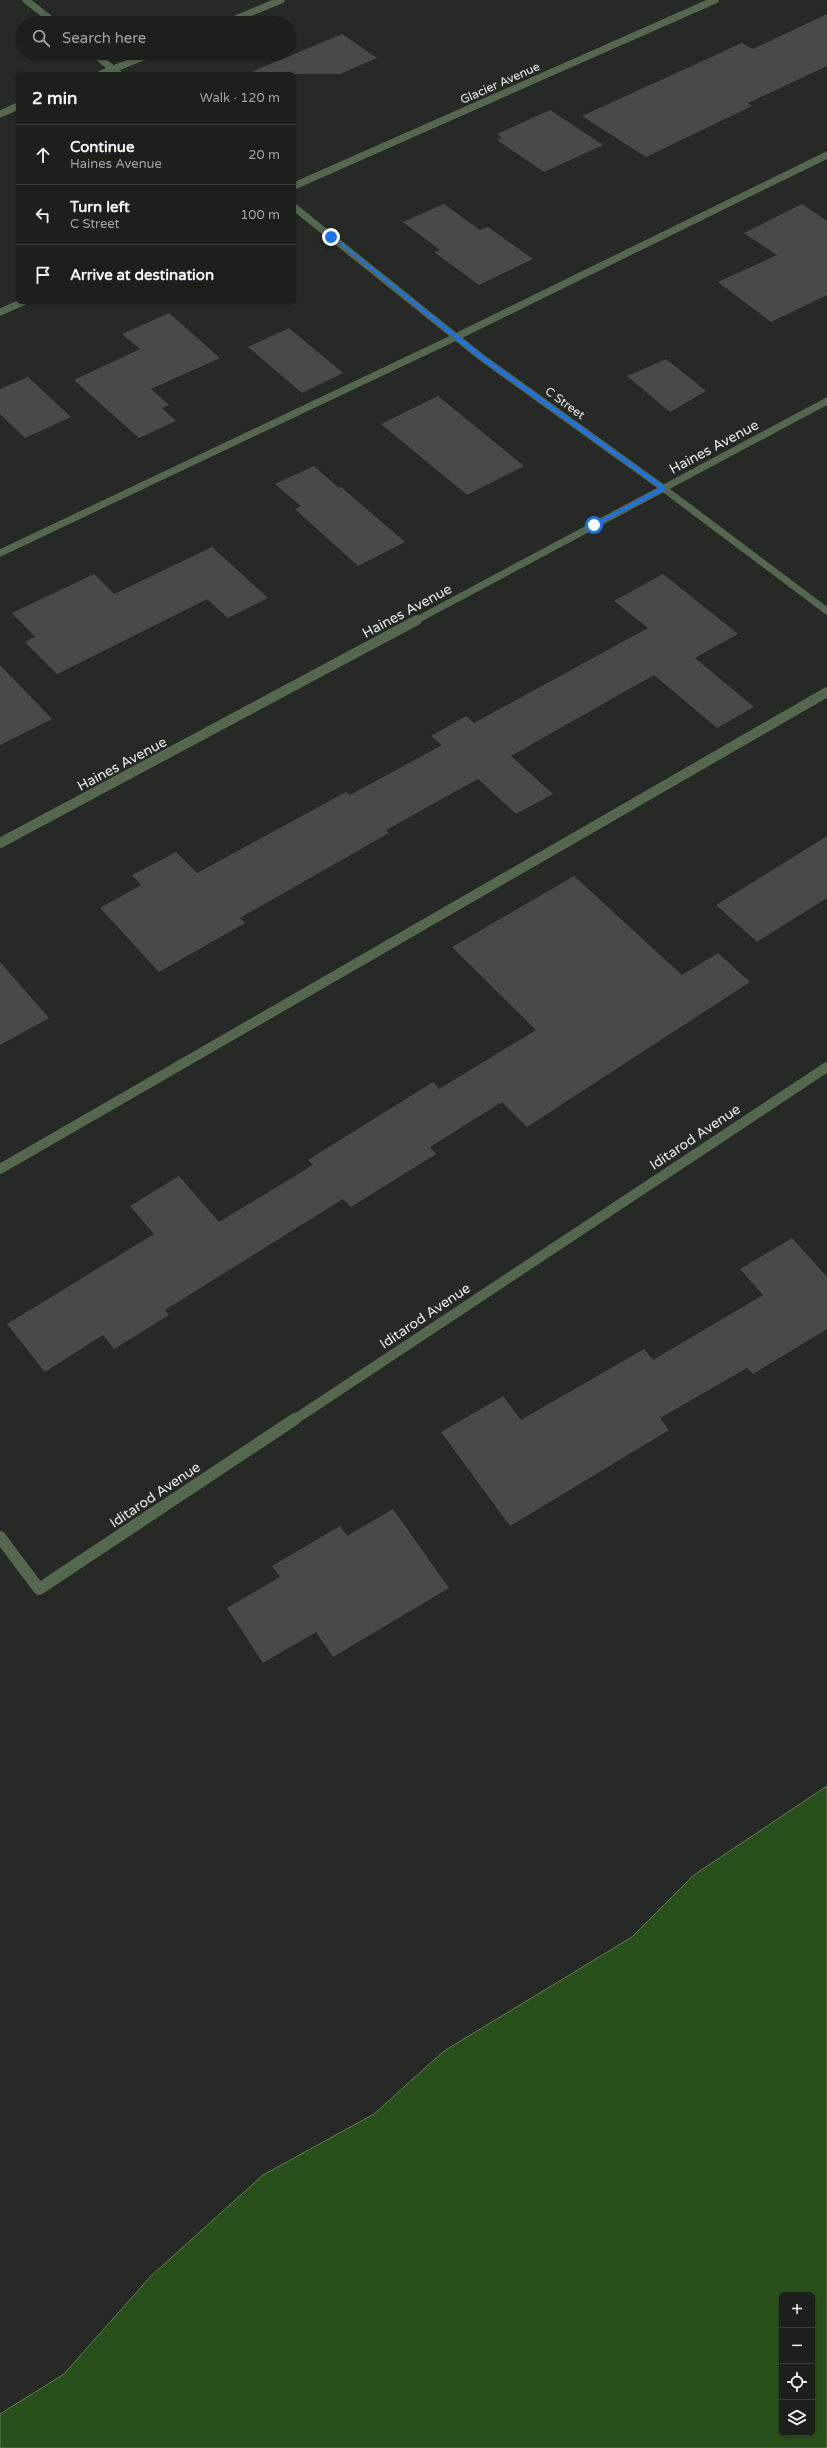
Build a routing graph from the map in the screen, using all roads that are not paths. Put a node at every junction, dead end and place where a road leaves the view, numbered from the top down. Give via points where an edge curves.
1 (26, 0) edge
2 (282, 0) edge
3 (715, 0) edge
4 (46, 16) edge
5 (243, 16) edge
6 (101, 60) edge
7 (136, 60) edge
8 (113, 69) junction
9 (106, 72) edge
10 (117, 72) edge
11 (16, 107) edge
12 (0, 114) edge
13 (827, 155) edge
14 (296, 185) edge
15 (296, 209) edge
16 (18, 304) edge
17 (0, 312) edge
18 (456, 337) junction
19 (827, 401) edge
20 (664, 488) junction
21 (0, 553) edge
22 (827, 611) edge
23 (827, 692) edge
24 (0, 843) edge
25 (827, 1067) edge
26 (0, 1169) edge
27 (0, 1537) edge

1 - 4 street
2 - 5 street
3 - 14 street, Glacier Avenue
6 - 8 street
7 - 8 street
8 - 9 street
8 - 10 street
11 - 12 street
13 - 18 street
15 - 18 street, C Street
16 - 17 street
18 - 20 street, C Street
18 - 21 street
19 - 20 street, Haines Avenue
20 - 22 street, C Street
20 - 24 street, Haines Avenue
23 - 26 street
25 - 27 street, Iditarod Avenue via 39,1589

